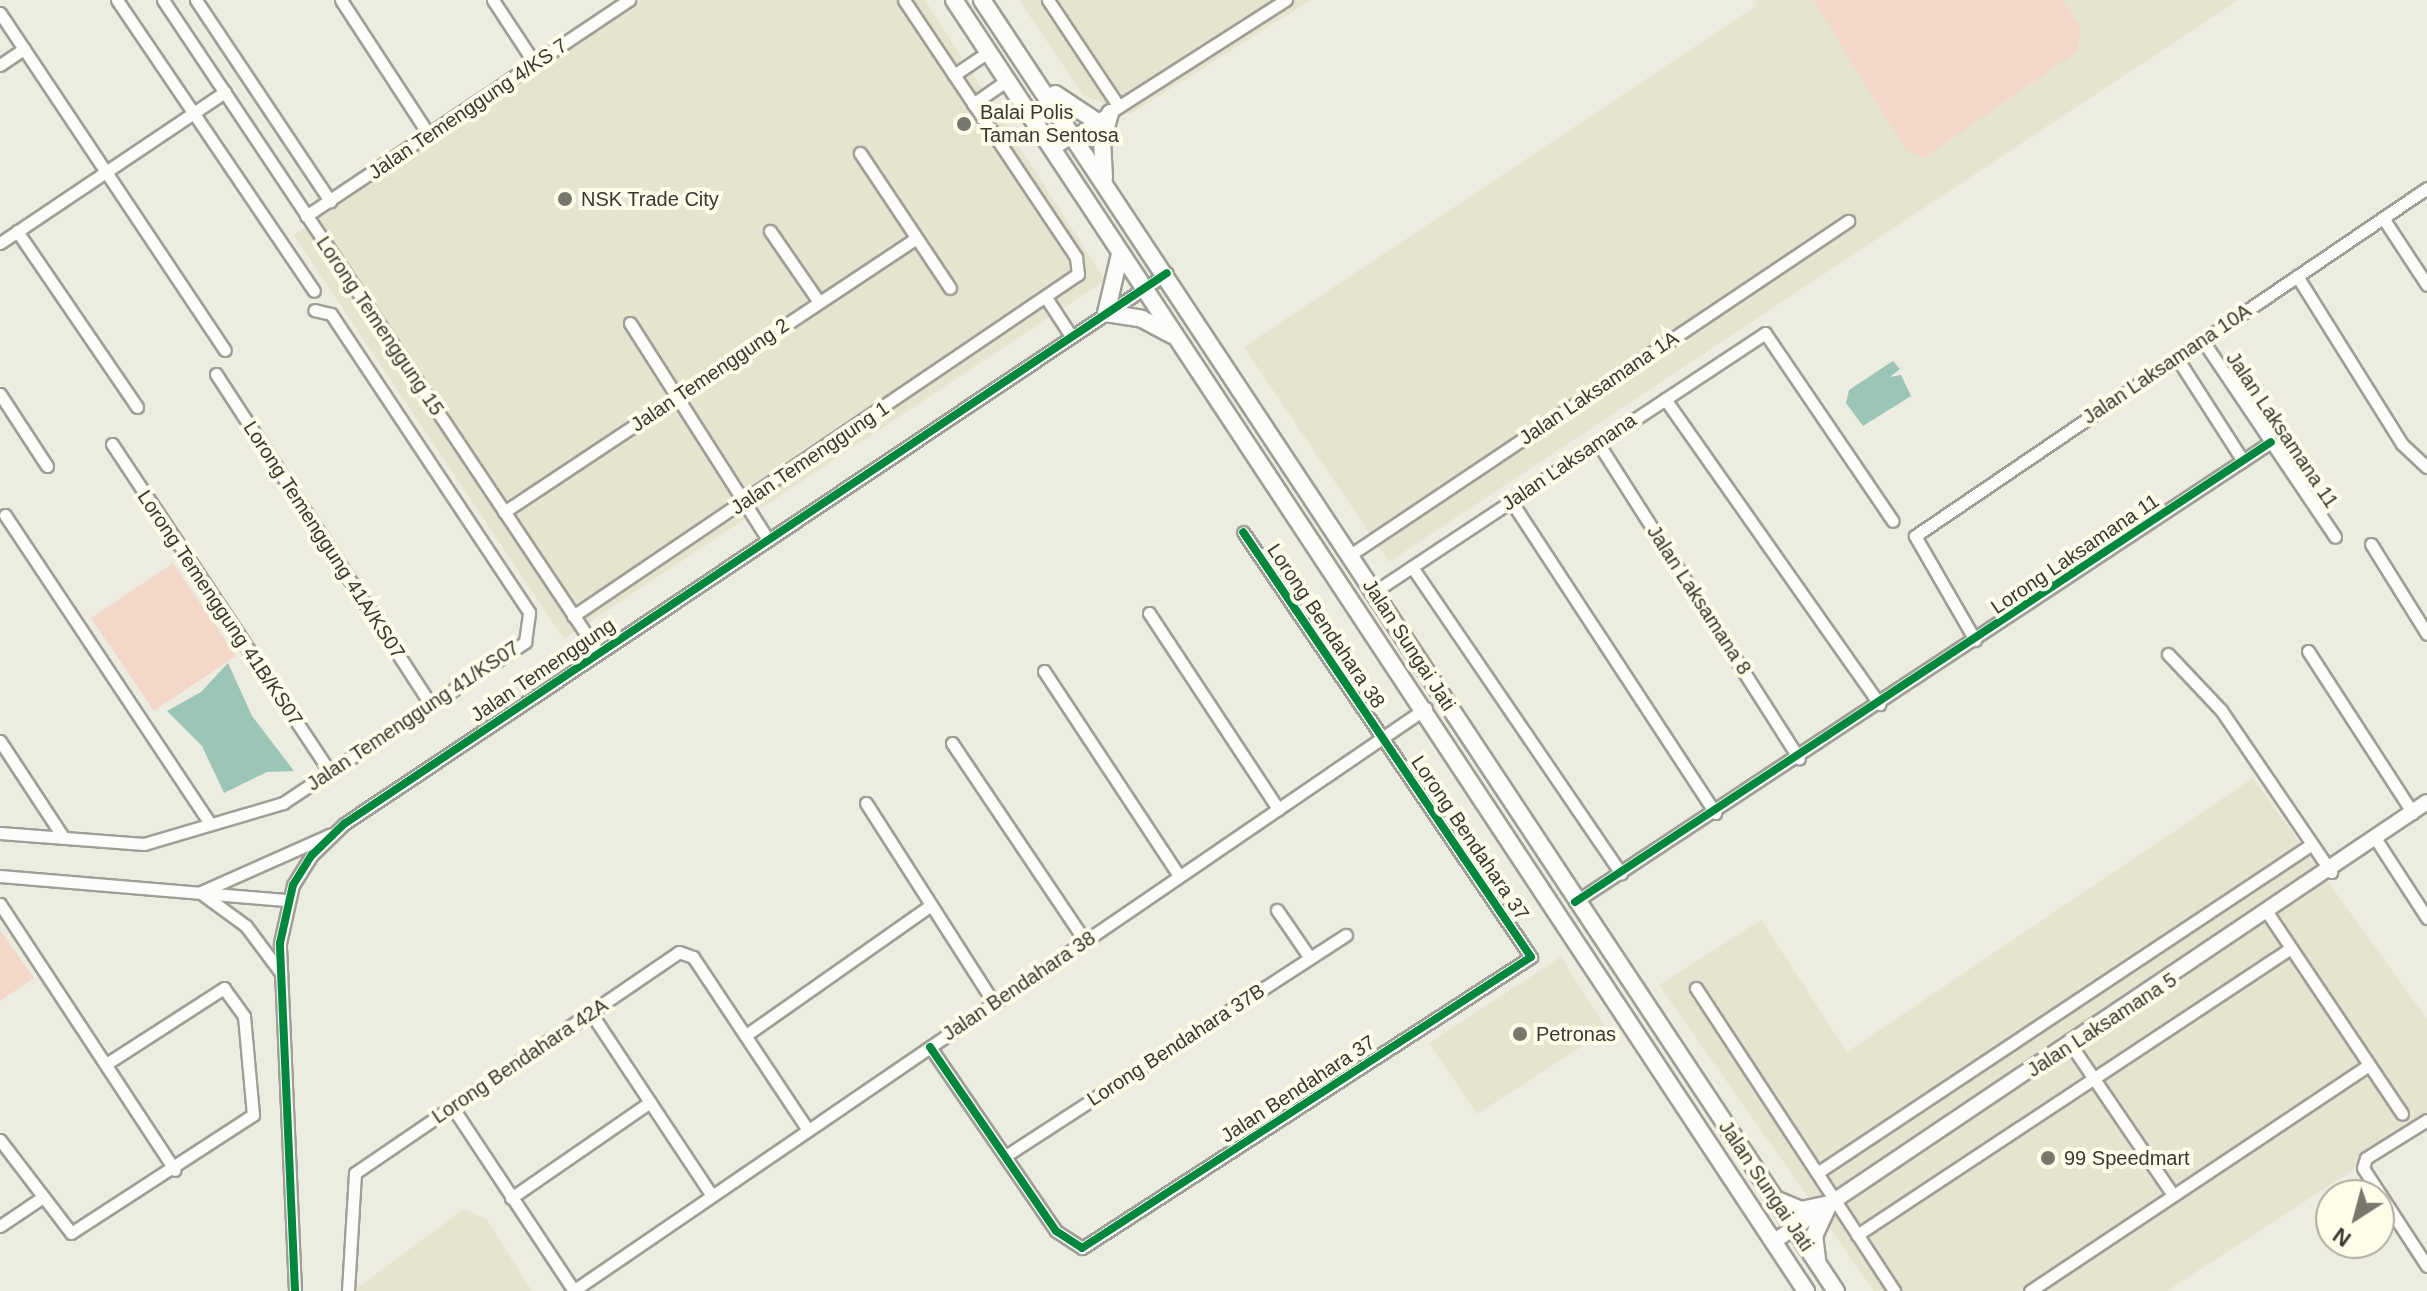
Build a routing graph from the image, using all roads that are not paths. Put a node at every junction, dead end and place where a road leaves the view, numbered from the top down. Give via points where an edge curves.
1 (117, 0) edge
2 (163, 0) edge
3 (196, 0) edge
4 (341, 0) edge
5 (493, 0) edge
6 (629, 0) edge
7 (904, 0) edge
8 (954, 0) edge
9 (982, 0) edge
10 (1048, 0) edge
11 (1286, 0) edge
12 (0, 13) edge
13 (24, 49) junction
14 (988, 52) junction
15 (535, 64) junction
16 (0, 65) edge
17 (1028, 68) junction
18 (954, 75) junction
19 (1006, 81) junction
20 (225, 92) junction
21 (973, 104) junction
22 (1108, 114) junction
23 (192, 115) junction
24 (429, 135) junction
25 (1075, 135) junction
26 (1051, 150) junction
27 (860, 153) dead end
28 (106, 172) junction
29 (1104, 178) junction
30 (2427, 188) edge
31 (330, 201) junction
32 (306, 216) junction
33 (2383, 218) junction
34 (1848, 221) dead end
35 (17, 231) junction
36 (770, 231) dead end
37 (916, 238) junction
38 (0, 243) edge
39 (1120, 254) junction
40 (1167, 273) junction
41 (2297, 276) junction
42 (2427, 285) edge
43 (950, 288) dead end
44 (1144, 289) junction
45 (314, 291) dead end
46 (819, 302) junction
47 (1051, 306) junction
48 (314, 310) dead end
49 (1106, 313) junction
50 (630, 323) dead end
51 (1071, 336) junction
52 (1177, 337) junction
53 (2203, 341) junction
54 (225, 350) dead end
55 (2177, 358) junction
56 (216, 374) dead end
57 (0, 394) edge
58 (677, 397) junction
59 (1665, 399) junction
60 (137, 407) dead end
61 (2271, 442) junction
62 (1598, 443) junction
63 (112, 444) dead end
64 (2243, 461) junction
65 (47, 466) dead end
66 (2427, 467) edge
67 (1511, 501) junction
68 (744, 502) junction
69 (504, 512) junction
70 (5, 515) dead end
71 (1893, 521) dead end
72 (1243, 532) dead end
73 (2335, 537) dead end
74 (768, 540) junction
75 (2371, 544) dead end
76 (1350, 555) junction
77 (1412, 567) junction
78 (1374, 592) junction
79 (1149, 613) dead end
80 (573, 616) junction
81 (2427, 634) edge
82 (1975, 640) junction
83 (2308, 651) dead end
84 (598, 652) junction
85 (2168, 654) dead end
86 (1044, 671) dead end
87 (1879, 704) junction
88 (431, 705) junction
89 (1426, 708) junction
90 (1383, 738) junction
91 (0, 741) edge
92 (952, 743) dead end
93 (1799, 758) junction
94 (329, 771) junction
95 (2427, 802) edge
96 (866, 803) dead end
97 (1278, 809) junction
98 (1715, 813) junction
99 (2413, 813) junction
100 (210, 824) junction
101 (335, 832) junction
102 (0, 833) edge
103 (63, 837) junction
104 (2377, 841) junction
105 (2312, 844) junction
106 (2331, 872) junction
107 (1621, 873) junction
108 (0, 876) edge
109 (1179, 876) junction
110 (201, 893) junction
111 (288, 900) junction
112 (1575, 902) junction
113 (0, 904) edge
114 (931, 905) junction
115 (1277, 910) dead end
116 (2269, 915) junction
117 (2427, 918) edge
118 (1346, 935) dead end
119 (1085, 941) junction
120 (2291, 948) junction
121 (1531, 957) joint
122 (1310, 958) junction
123 (281, 973) junction
124 (1696, 988) dead end
125 (994, 1003) junction
126 (591, 1013) junction
127 (746, 1035) junction
128 (2071, 1045) junction
129 (930, 1047) junction
130 (106, 1064) junction
131 (2369, 1065) junction
132 (2094, 1079) junction
133 (650, 1102) junction
134 (453, 1108) junction
135 (2402, 1114) dead end
136 (2427, 1120) edge
137 (808, 1130) junction
138 (0, 1140) edge
139 (1007, 1155) junction
140 (175, 1170) junction
141 (1817, 1173) junction
142 (2173, 1195) junction
143 (712, 1196) junction
144 (511, 1198) junction
145 (1774, 1198) junction
146 (40, 1199) junction
147 (1832, 1203) junction
148 (0, 1226) edge
149 (1793, 1228) junction
150 (1857, 1235) junction
151 (1773, 1242) junction
152 (2422, 1248) edge
153 (1817, 1263) junction
154 (2427, 1266) edge
155 (348, 1288) edge
156 (295, 1291) edge
157 (574, 1291) edge
158 (1806, 1291) edge
159 (1836, 1291) edge
160 (1894, 1291) edge
161 (2030, 1291) edge

1 - 23 street
2 - 20 street, Lorong Temenggung 15
3 - 31 street
4 - 24 street
5 - 15 street
6 - 15 street, Jalan Temenggung 4/KS 7
7 - 18 street, Jalan Temenggung 1
8 - 14 main road, Jalan Sungai Jati
9 - 17 main road, Jalan Sungai Jati
10 - 22 street
11 - 22 street
12 - 13 street
13 - 16 street
13 - 28 street
14 - 18 street
14 - 19 main road, Jalan Sungai Jati
15 - 24 street, Jalan Temenggung 4/KS 7
17 - 22 main road via 1070,108
17 - 25 main road, Jalan Sungai Jati
18 - 21 street, Jalan Temenggung 1
19 - 21 street
19 - 26 main road, Jalan Sungai Jati
20 - 23 street
20 - 32 street, Lorong Temenggung 15
21 - 47 street, Jalan Temenggung 1 via 1076,257 1078,274
22 - 25 street
22 - 29 main road via 1102,141
23 - 28 street
23 - 45 street
24 - 31 street, Jalan Temenggung 4/KS 7
25 - 26 street
25 - 29 main road, Jalan Sungai Jati
26 - 39 main road, Jalan Sungai Jati
27 - 37 street
28 - 35 street
28 - 54 street
29 - 40 main road, Jalan Sungai Jati
30 - 33 street, Jalan Laksamana 10A
31 - 32 street, Jalan Temenggung 4/KS 7
32 - 69 street, Lorong Temenggung 15
33 - 41 street, Jalan Laksamana 10A
33 - 42 street
34 - 76 street, Jalan Laksamana 1A
35 - 38 street
35 - 60 street
36 - 46 street
37 - 43 street
37 - 46 street, Jalan Temenggung 2
39 - 44 main road, Jalan Sungai Jati
39 - 49 main road
40 - 44 street, Jalan Temenggung
40 - 76 main road, Jalan Sungai Jati
41 - 53 street, Jalan Laksamana 10A
41 - 66 street via 2402,444
44 - 49 street, Jalan Temenggung
44 - 52 main road, Jalan Sungai Jati
46 - 58 street, Jalan Temenggung 2
47 - 51 street
47 - 68 street, Jalan Temenggung 1
48 - 88 street, Jalan Temenggung 41/KS07 via 331,314 529,612 525,642
49 - 51 street, Jalan Temenggung
49 - 52 main road via 1142,319
50 - 58 street
51 - 74 street, Jalan Temenggung
52 - 89 main road, Jalan Sungai Jati
53 - 55 street, Jalan Laksamana 10A
53 - 61 street, Jalan Laksamana 11
55 - 64 street
55 - 82 street, Jalan Laksamana 10A via 1915,536 1915,545
56 - 88 street, Lorong Temenggung 41A/KS07
57 - 65 street
58 - 68 street
58 - 69 street, Jalan Temenggung 2
59 - 62 street, Jalan Laksamana
59 - 71 street, Jalan Laksamana via 1765,333
59 - 87 street
61 - 64 street, Lorong Laksamana 11
61 - 73 street, Jalan Laksamana 11
62 - 67 street, Jalan Laksamana
62 - 93 street, Jalan Laksamana 8
63 - 94 street, Lorong Temenggung 41B/KS07
64 - 82 street, Lorong Laksamana 11
67 - 77 street, Jalan Laksamana
67 - 98 street
68 - 74 street
68 - 80 street, Jalan Temenggung 1
69 - 80 street, Lorong Temenggung 15
70 - 100 street
72 - 90 street, Lorong Bendahara 38
74 - 84 street, Jalan Temenggung
75 - 81 street
76 - 78 main road, Jalan Sungai Jati
77 - 78 street, Jalan Laksamana
77 - 107 street
78 - 112 main road, Jalan Sungai Jati
79 - 97 street
80 - 84 street, Lorong Temenggung 15
82 - 87 street, Lorong Laksamana 11
83 - 99 street
84 - 101 street, Jalan Temenggung
85 - 105 street via 2221,710
86 - 109 street
87 - 93 street, Lorong Laksamana 11
88 - 94 street, Jalan Temenggung 41/KS07
89 - 90 street, Jalan Bendahara 38
89 - 151 main road, Jalan Sungai Jati
90 - 97 street, Jalan Bendahara 38
90 - 121 street, Lorong Bendahara 37
91 - 103 street
92 - 119 street
93 - 98 street, Lorong Laksamana 11
94 - 100 street, Jalan Temenggung 41/KS07 via 283,803
95 - 99 street, Jalan Laksamana 5
96 - 114 street
97 - 109 street, Jalan Bendahara 38
98 - 107 street, Lorong Laksamana 11
99 - 104 street, Jalan Laksamana 5
100 - 103 street, Jalan Temenggung 41/KS07 via 144,844
101 - 110 street
101 - 111 street, Jalan Temenggung
102 - 103 street, Jalan Temenggung 41/KS07
104 - 106 street, Jalan Laksamana 5
104 - 117 street
105 - 106 street
105 - 141 street, Jalan Laksamana 5
106 - 116 street, Jalan Laksamana 5
107 - 112 street, Lorong Laksamana 11
108 - 110 street
109 - 119 street, Jalan Bendahara 38
110 - 111 street
110 - 123 street via 246,926
111 - 123 street, Jalan Temenggung
112 - 145 main road, Jalan Sungai Jati
113 - 130 street
114 - 125 street
114 - 127 street
115 - 122 street
116 - 120 street
116 - 128 street, Jalan Laksamana 5
118 - 122 street, Lorong Bendahara 37B
119 - 125 street, Jalan Bendahara 38
120 - 131 street
120 - 132 street
121 - 139 street, Jalan Bendahara 37 via 1082,1248 1067,1245
122 - 139 street, Lorong Bendahara 37B
123 - 156 street, Jalan Temenggung
124 - 141 street
125 - 129 street, Jalan Bendahara 38
126 - 127 street, Lorong Bendahara 42A via 686,952
126 - 133 street
126 - 134 street, Lorong Bendahara 42A
127 - 137 street
128 - 132 street
128 - 147 street, Jalan Laksamana 5
129 - 137 street, Jalan Bendahara 38
129 - 139 street
130 - 140 street
130 - 140 street via 216,989 230,994 244,1016 253,1115
131 - 135 street
131 - 142 street
132 - 142 street
132 - 150 street
133 - 143 street
133 - 144 street
134 - 144 street
134 - 155 street, Lorong Bendahara 42A via 355,1173
136 - 152 street via 2363,1162
137 - 143 street, Jalan Bendahara 38
138 - 146 street
140 - 146 street via 83,1231 59,1225
141 - 147 street
142 - 161 street
143 - 157 street, Jalan Bendahara 38
144 - 157 street
145 - 147 main road via 1801,1210
145 - 149 main road, Jalan Sungai Jati
146 - 148 street
147 - 149 street, Jalan Laksamana 5
147 - 150 street
147 - 153 main road via 1814,1236
149 - 151 street, Jalan Laksamana 5
149 - 153 main road, Jalan Sungai Jati
150 - 160 street
151 - 158 main road, Jalan Sungai Jati
152 - 154 street
153 - 159 main road, Jalan Sungai Jati

